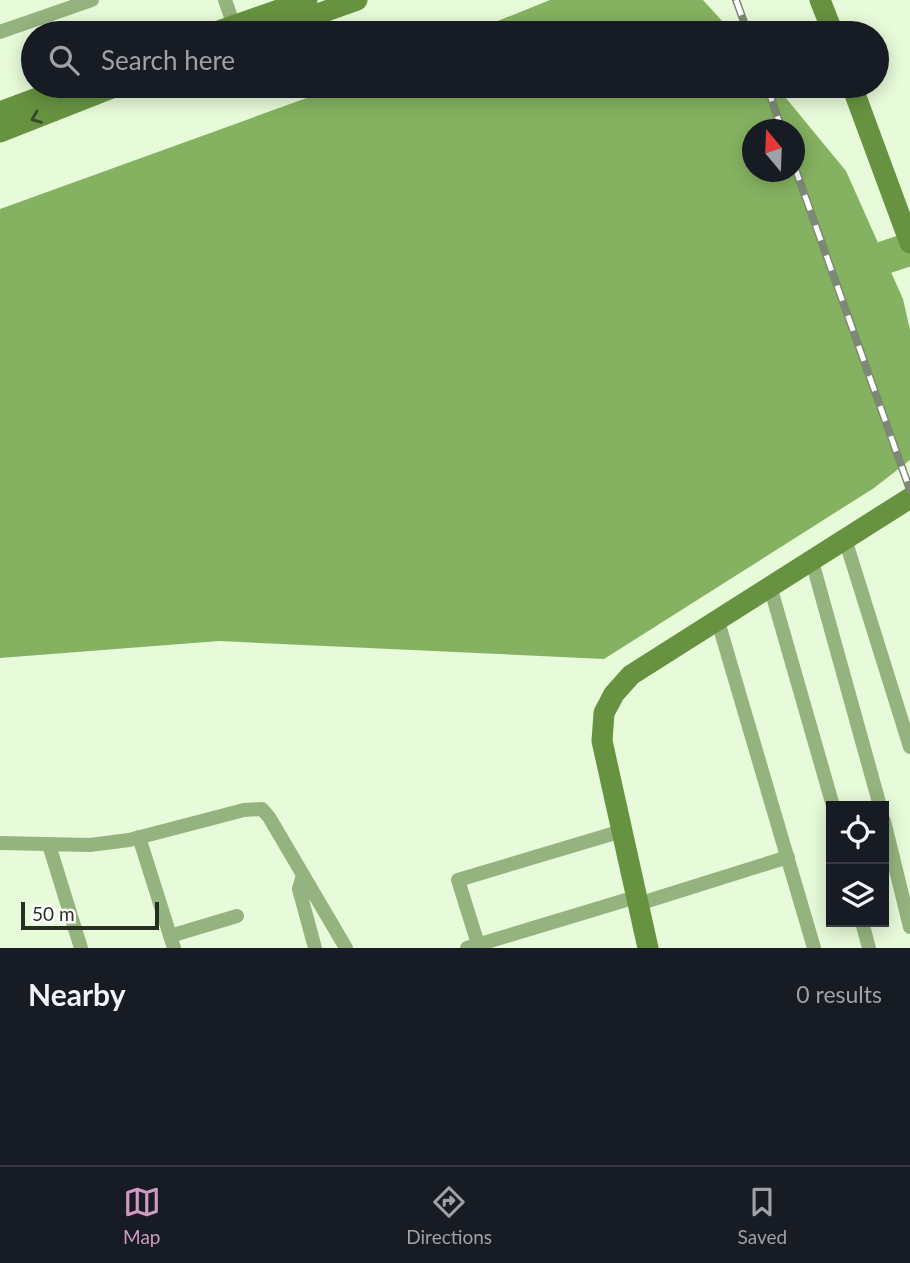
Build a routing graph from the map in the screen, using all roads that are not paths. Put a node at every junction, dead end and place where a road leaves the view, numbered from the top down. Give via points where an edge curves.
1 (92, 0) edge
2 (225, 0) edge
3 (357, 0) edge
4 (820, 0) edge
5 (296, 2) edge
6 (32, 21) edge
7 (232, 21) edge
8 (247, 21) edge
9 (298, 21) edge
10 (828, 21) edge
11 (21, 25) edge
12 (0, 32) edge
13 (37, 98) edge
14 (86, 98) edge
15 (856, 98) edge
16 (0, 112) edge
17 (0, 132) edge
18 (910, 243) edge
19 (910, 498) edge
20 (845, 539) junction
21 (812, 561) junction
22 (770, 586) junction
23 (717, 618) junction
24 (910, 747) edge
25 (832, 801) edge
26 (879, 801) edge
27 (622, 831) junction
28 (139, 837) junction
29 (889, 841) edge
30 (0, 843) edge
31 (49, 845) junction
32 (788, 857) junction
33 (303, 874) junction
34 (637, 900) junction
35 (237, 916) dead end
36 (863, 927) edge
37 (910, 927) edge
38 (172, 942) edge
39 (480, 946) edge
40 (81, 948) edge
41 (315, 948) edge
42 (346, 948) edge
43 (648, 948) edge
44 (814, 948) edge
45 (869, 948) edge

1 - 6 street
2 - 7 street
3 - 9 street
4 - 10 street
5 - 8 street
11 - 12 street
13 - 16 street
14 -> 17 street
15 - 18 street
19 - 20 street
20 - 21 street
20 - 24 street
21 - 22 street
21 - 26 street
22 - 23 street
22 - 25 street
23 - 27 street via 631,675 604,713 602,741
23 - 32 street
27 - 34 street
27 - 39 street via 458,880
28 - 31 street via 90,845
28 - 33 street via 262,809
28 - 38 street
29 - 37 street
30 - 31 street
31 - 40 street
32 - 34 street
32 - 44 street
33 - 41 street via 299,889
33 - 42 street
34 - 39 street
34 - 43 street
35 - 38 street
36 - 45 street

